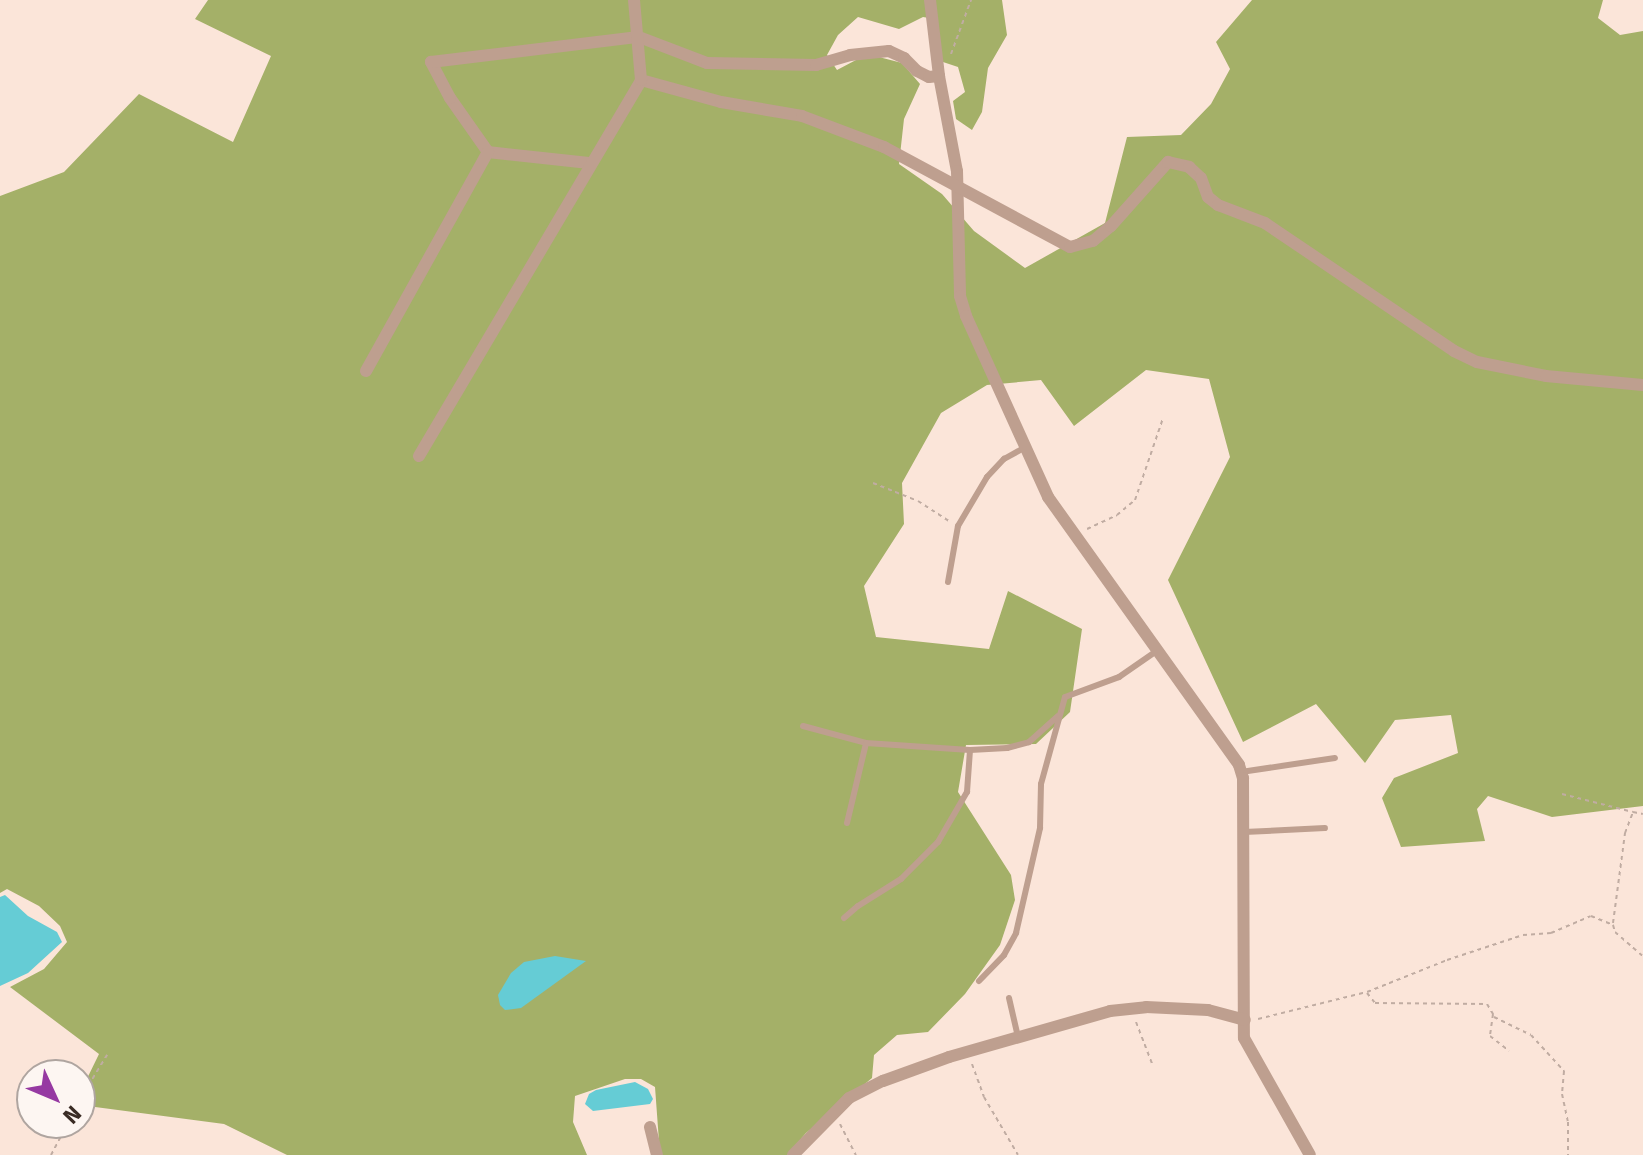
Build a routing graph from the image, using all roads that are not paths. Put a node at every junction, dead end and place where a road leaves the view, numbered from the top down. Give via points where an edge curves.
1 (634, 0) edge
2 (930, 0) edge
3 (639, 37) junction
4 (939, 76) junction
5 (641, 80) junction
6 (488, 152) junction
7 (589, 163) junction
8 (958, 187) junction
9 (366, 371) dead end
10 (1643, 385) edge
11 (1026, 447) junction
12 (419, 456) dead end
13 (948, 582) dead end
14 (1158, 650) junction
15 (1059, 714) junction
16 (803, 726) dead end
17 (866, 743) junction
18 (970, 750) junction
19 (1335, 758) dead end
20 (1241, 772) junction
21 (847, 823) dead end
22 (1325, 828) dead end
23 (1244, 832) junction
24 (844, 918) dead end
25 (979, 981) dead end
26 (1009, 998) dead end
27 (1245, 1020) junction
28 (1019, 1039) junction
29 (650, 1127) dead end
30 (657, 1155) edge
31 (793, 1155) edge
32 (1310, 1155) edge

1 - 3 street
2 - 4 street
3 - 4 street via 707,63 816,65 889,51 917,71
3 - 5 street
3 - 6 street via 431,62
4 - 8 street
5 - 7 street
5 - 8 street via 707,99 802,116 884,147
6 - 7 street
6 - 9 street
7 - 12 street
8 - 10 street via 1070,247 1093,241 1111,226 1168,162 1189,167 1218,205 1265,223 1465,357 1546,376
8 - 11 street via 960,296
11 - 13 lane via 987,477 958,526
11 - 14 street via 1048,497
14 - 15 lane via 1119,677 1071,693
14 - 20 street
15 - 18 lane via 1029,742
15 - 25 lane via 1041,784 1040,828 1016,933
16 - 17 lane
17 - 18 lane
17 - 21 lane
18 - 24 lane via 967,792 938,842 901,879
19 - 20 lane
20 - 23 street
22 - 23 lane
23 - 27 street
26 - 28 lane
27 - 28 street via 1208,1010 1132,1009
27 - 32 street via 1244,1038
28 - 31 street via 883,1081 849,1098
29 - 30 street

